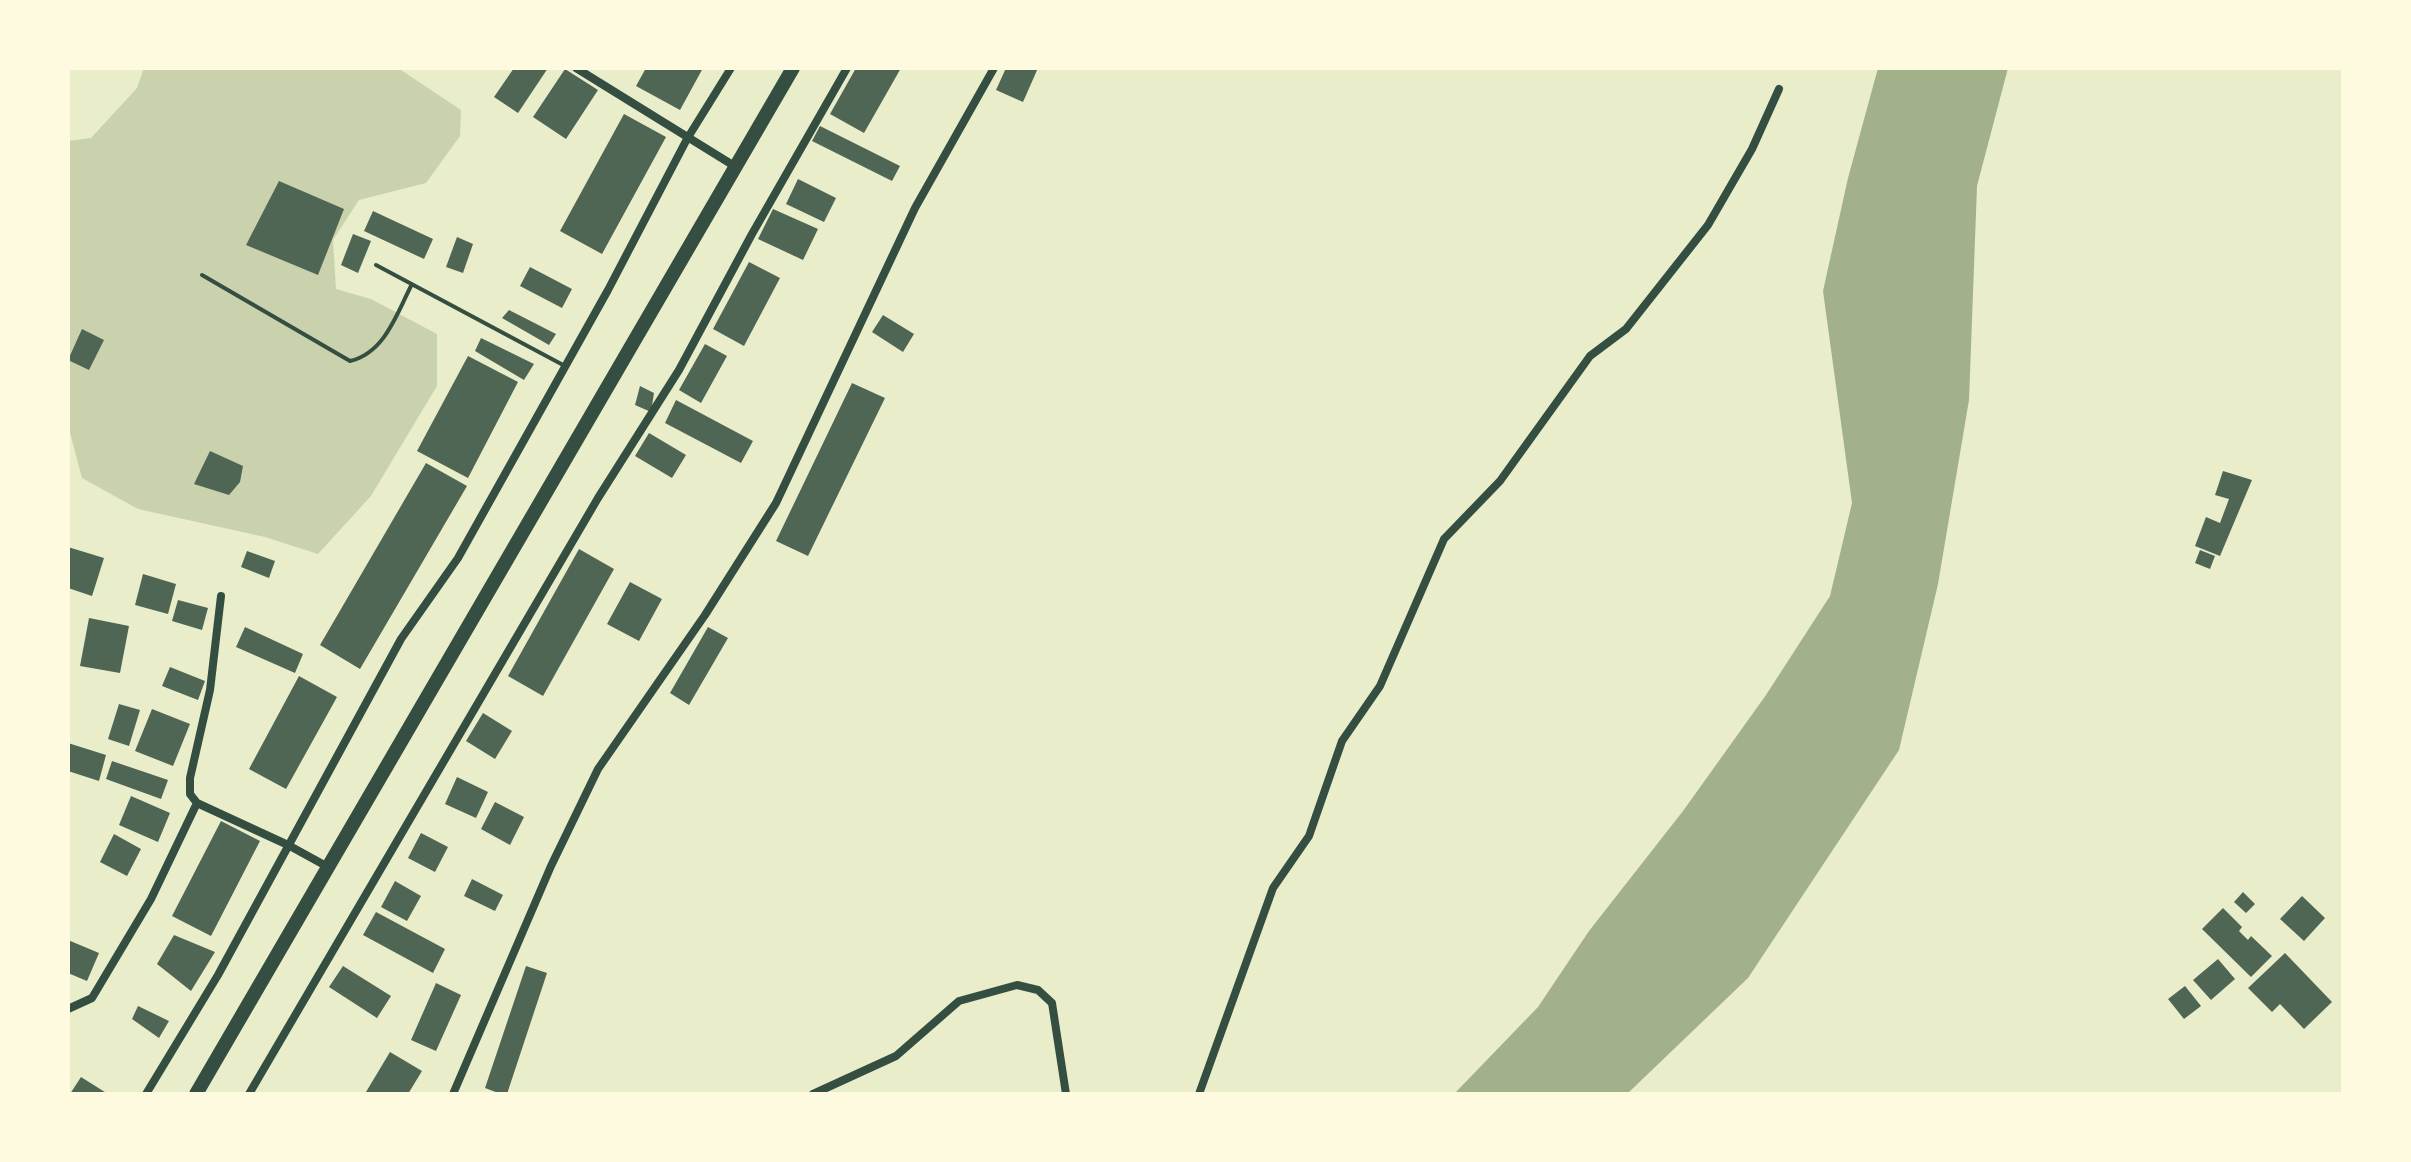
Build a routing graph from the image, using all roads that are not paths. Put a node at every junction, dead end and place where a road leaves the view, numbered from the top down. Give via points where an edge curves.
1 (576, 68) edge
2 (731, 68) edge
3 (793, 68) edge
4 (847, 68) edge
5 (994, 68) edge
6 (1779, 89) dead end
7 (687, 139) junction
8 (736, 167) junction
9 (376, 265) dead end
10 (202, 275) dead end
11 (412, 284) junction
12 (565, 366) junction
13 (221, 596) dead end
14 (197, 803) junction
15 (288, 845) junction
16 (328, 867) junction
17 (68, 1009) edge
18 (146, 1094) edge
19 (196, 1094) edge
20 (249, 1094) edge
21 (453, 1094) edge
22 (813, 1094) edge
23 (1066, 1094) edge
24 (1199, 1094) edge

1 - 7 street
2 - 7 street
3 - 8 highway
4 - 20 street via 679,370 590,511
5 - 21 street via 915,208 776,503 598,769
6 - 24 street via 1708,225 1626,329 1590,356 1500,481 1444,539 1380,686 1342,741 1309,836 1273,888
7 - 8 street
7 - 12 street
8 - 16 highway
9 - 11 lane
10 - 11 lane via 350,361 364,358 380,344
11 - 12 lane
12 - 15 street via 458,558 401,639
13 - 14 street via 207,706 190,778 190,794
14 - 15 street
14 - 17 street via 151,899 92,998
15 - 16 street
15 - 18 street
16 - 19 highway
22 - 23 street via 896,1056 959,1001 1017,985 1038,990 1052,1003

